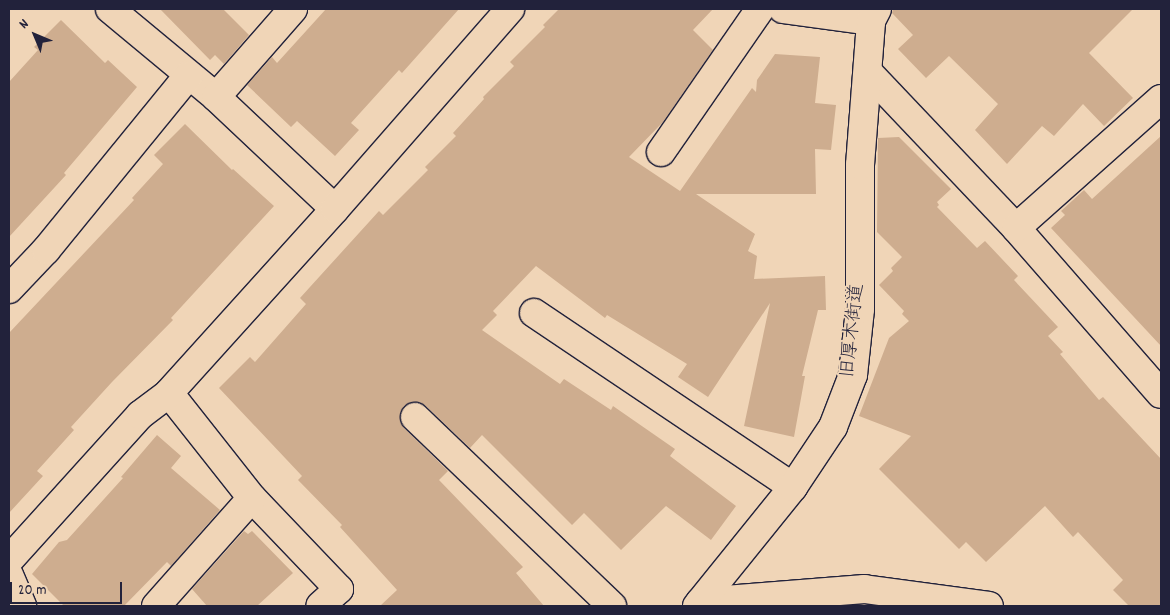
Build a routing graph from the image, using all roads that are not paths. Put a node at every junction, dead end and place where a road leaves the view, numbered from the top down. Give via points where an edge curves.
1 (110, 9) edge
2 (293, 9) edge
3 (510, 9) edge
4 (760, 9) edge
5 (783, 9) edge
6 (874, 15) edge
7 (868, 72) junction
8 (188, 76) junction
9 (216, 97) junction
10 (1161, 100) edge
11 (661, 152) dead end
12 (335, 209) junction
13 (1016, 228) junction
14 (9, 289) edge
15 (534, 313) dead end
16 (169, 393) junction
17 (1161, 394) edge
18 (415, 417) dead end
19 (793, 487) junction
20 (252, 498) junction
21 (9, 560) edge
22 (9, 575) edge
23 (699, 604) edge
24 (22, 606) edge
25 (156, 606) edge
26 (320, 606) edge
27 (612, 606) edge
28 (989, 606) edge

1 - 8 street
2 - 9 street
3 - 12 street
4 - 11 street
5 - 6 street
6 - 7 street, 旧厚木街道
7 - 13 street
7 - 19 street, 旧厚木街道 via 860,165 860,309 853,374 833,427
8 - 9 street
8 - 14 street via 46,250
9 - 12 street
10 - 13 street
12 - 16 street
13 - 17 street
15 - 19 street
16 - 20 street
16 - 21 street via 140,415
18 - 27 street
19 - 23 street, 旧厚木街道
20 - 25 street
20 - 26 street via 339,589
22 - 24 street
23 - 28 street via 864,589

